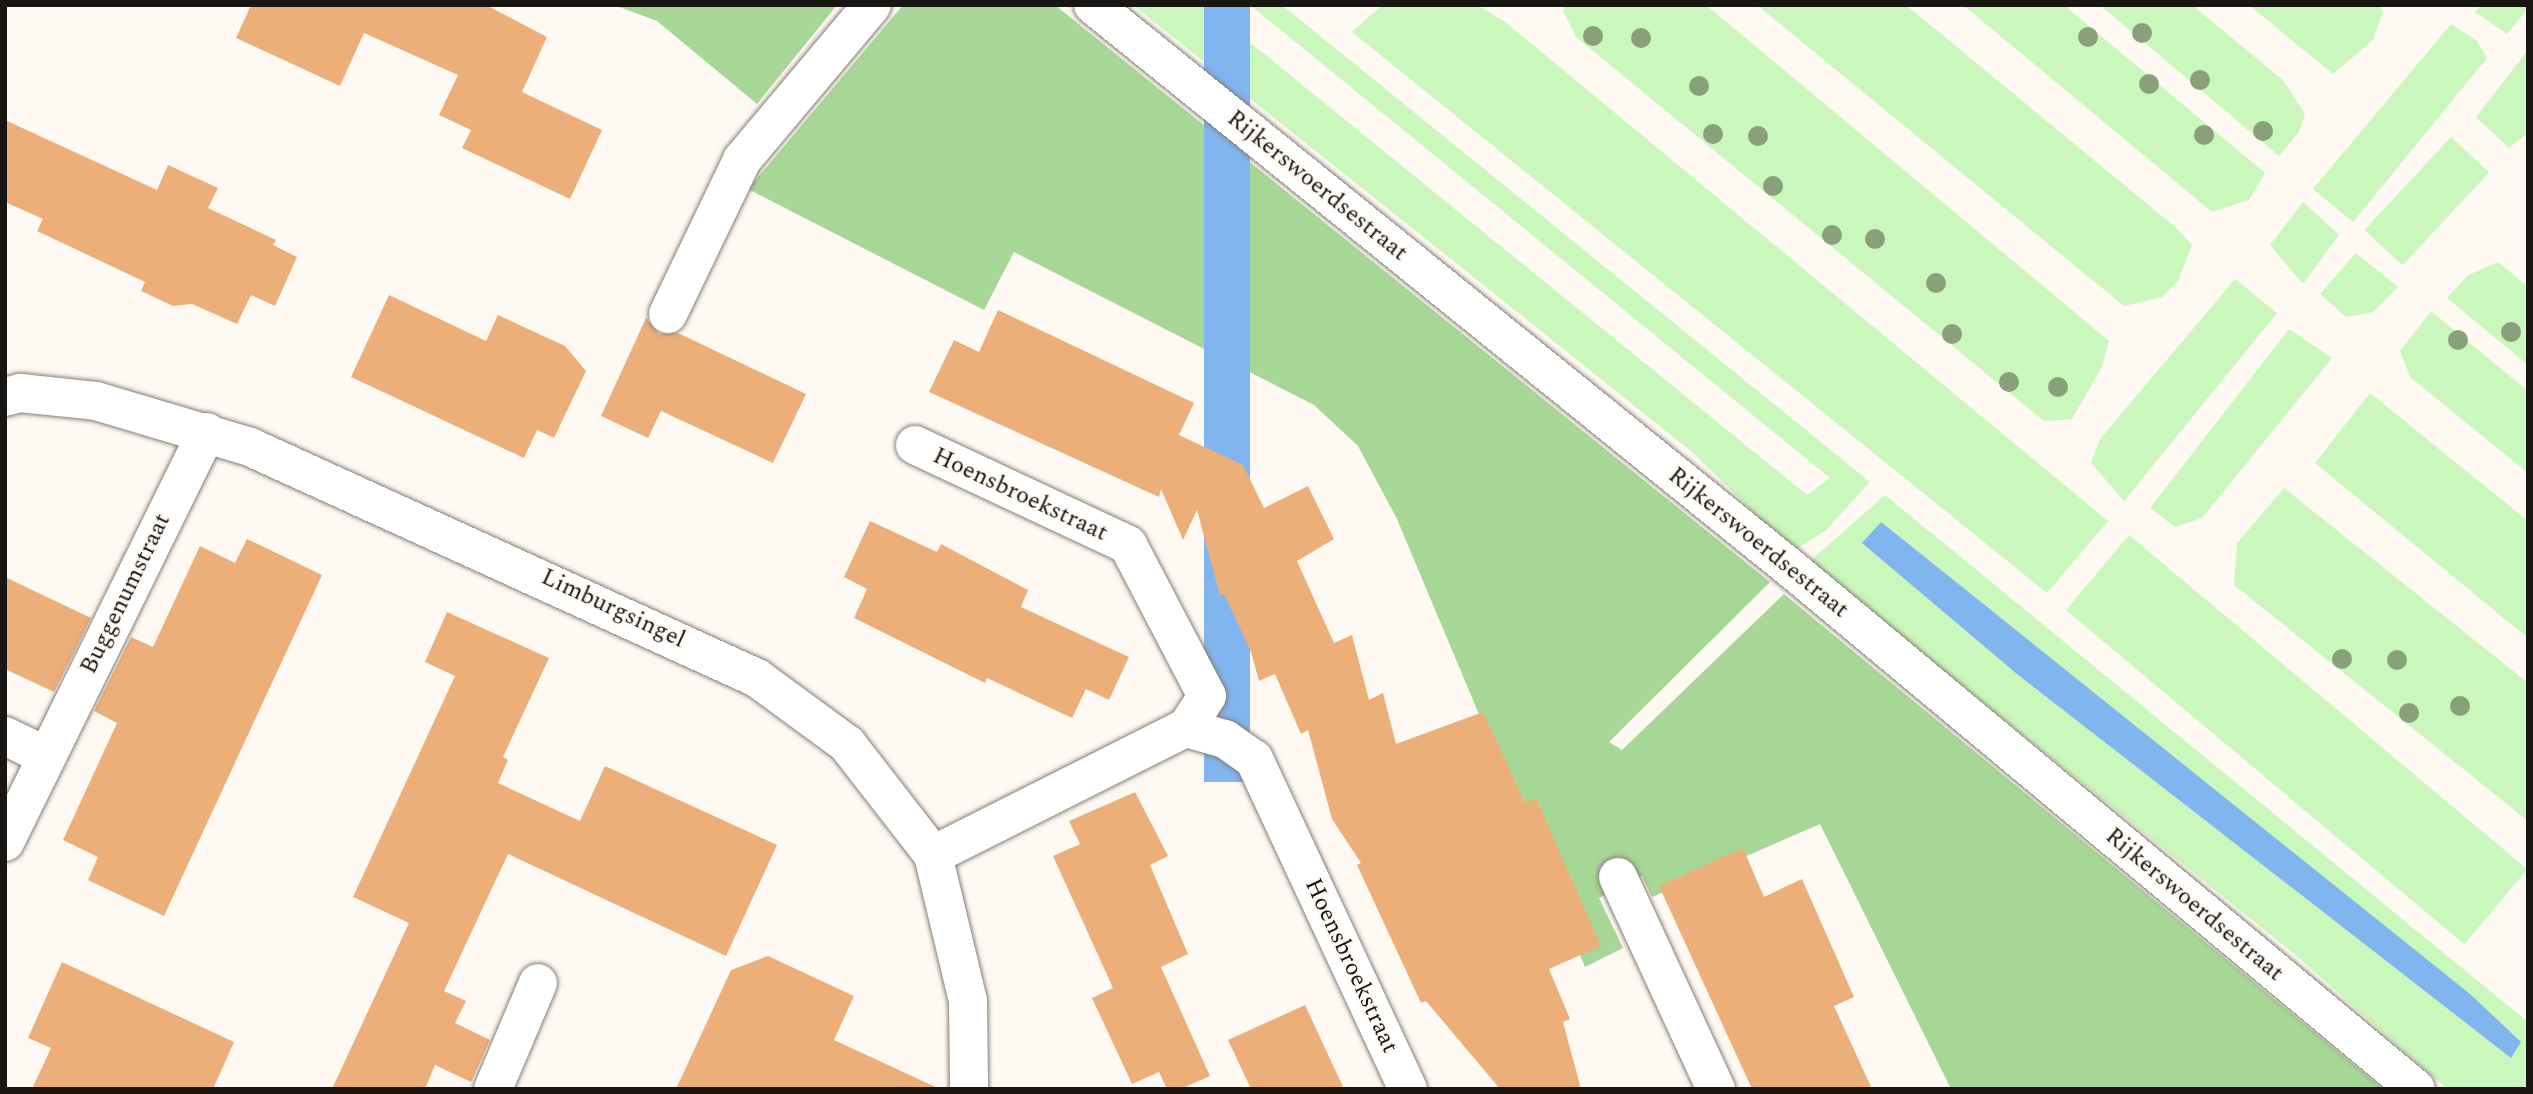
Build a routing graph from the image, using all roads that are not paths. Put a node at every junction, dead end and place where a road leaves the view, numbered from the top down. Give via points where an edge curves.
1 (873, 5) edge
2 (1093, 5) edge
3 (668, 314) dead end
4 (5, 397) edge
5 (207, 432) junction
6 (915, 445) dead end
7 (1186, 728) junction
8 (5, 736) edge
9 (46, 756) junction
10 (5, 842) edge
11 (933, 855) junction
12 (1618, 877) dead end
13 (538, 984) dead end
14 (493, 1089) edge
15 (969, 1089) edge
16 (1408, 1089) edge
17 (1716, 1089) edge
18 (2416, 1089) edge

1 - 3 street via 742,160
2 - 18 street, Rijkerswoerdsestraat via 1794,571
4 - 5 street, Limburgsingel via 20,393 96,401
5 - 9 street, Buggenumstraat
5 - 11 street, Limburgsingel via 620,611 757,678 847,744
6 - 7 street, Hoensbroekstraat via 1128,545 1207,696
7 - 11 street
7 - 16 street, Hoensbroekstraat via 1225,739 1254,759
8 - 9 street
9 - 10 street, Buggenumstraat
11 - 15 street, Limburgsingel via 968,1001
12 - 17 street
13 - 14 street

